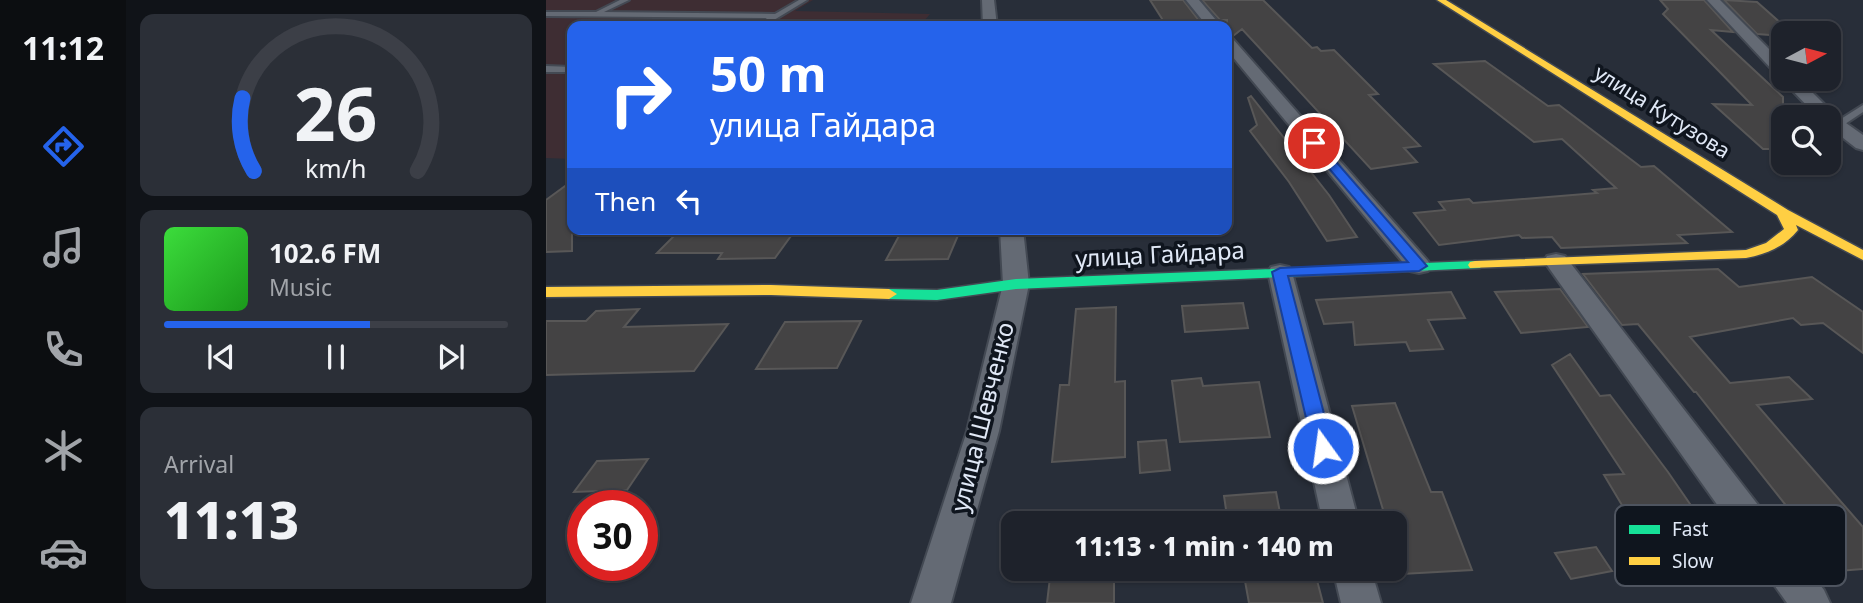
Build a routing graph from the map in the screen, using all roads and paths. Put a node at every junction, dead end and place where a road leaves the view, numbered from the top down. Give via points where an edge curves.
1 (626, 0) edge
2 (804, 0) edge
3 (988, 0) edge
4 (1192, 0) edge
5 (1441, 0) edge
6 (1713, 0) edge
7 (546, 14) edge
8 (594, 14) junction
9 (777, 16) junction
10 (768, 21) edge
11 (990, 21) edge
12 (1210, 21) edge
13 (1232, 47) edge
14 (1771, 60) edge
15 (546, 69) edge
16 (567, 70) edge
17 (1802, 91) edge
18 (1815, 105) edge
19 (1863, 108) edge
20 (1841, 117) edge
21 (1841, 128) edge
22 (1863, 144) edge
23 (1783, 213) junction
24 (1012, 235) edge
25 (1863, 256) edge
26 (1556, 261) junction
27 (1419, 266) junction
28 (1280, 272) junction
29 (1016, 284) junction
30 (546, 292) edge
31 (1737, 505) edge
32 (1338, 511) edge
33 (1355, 581) edge
34 (1797, 586) edge
35 (931, 603) edge
36 (1361, 603) edge
37 (1810, 603) edge

1 - 8 lane
2 - 9 lane
3 - 11 street
4 - 12 street
5 - 23 street, улица Кутузова
6 - 14 street
7 - 8 lane
8 - 9 lane
9 - 10 lane
13 - 27 street
15 - 16 lane
17 - 18 street
19 - 20 lane
21 - 22 street
23 - 25 street, улица Кутузова
23 - 26 street, улица Гайдара via 1791,230 1771,250
24 - 29 street, улица Шевченко
26 - 27 street, улица Гайдара
26 - 31 street
27 - 28 street, улица Гайдара
28 - 29 street, улица Гайдара
28 - 32 street
29 - 30 street, улица Гайдара via 937,295 771,290
29 - 35 street, улица Шевченко via 983,431
33 - 36 street
34 - 37 street

